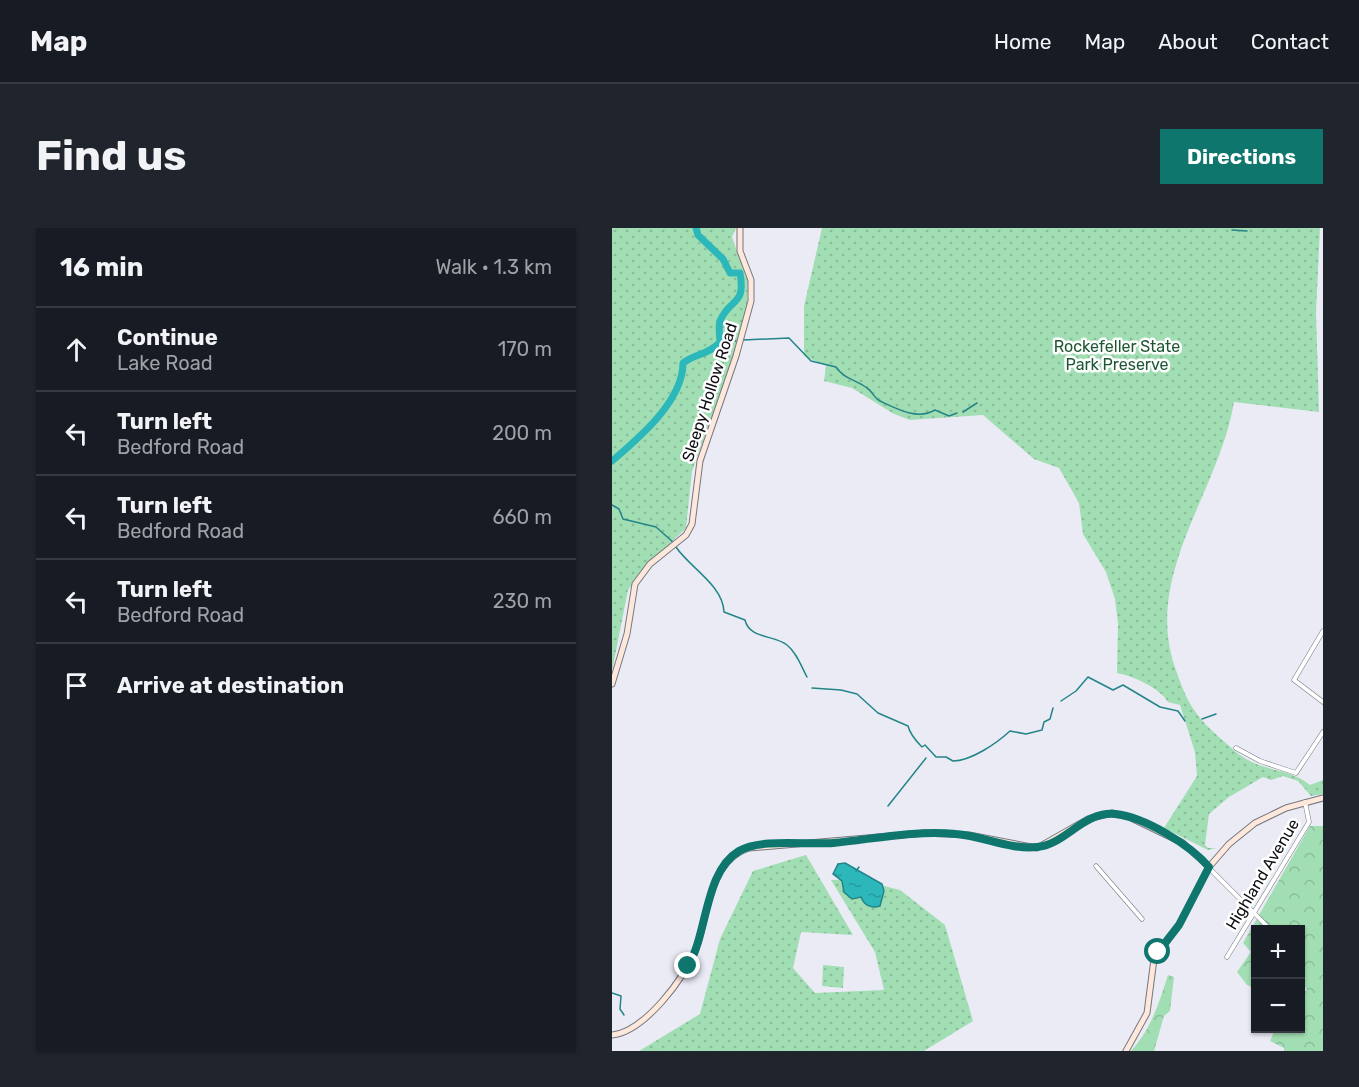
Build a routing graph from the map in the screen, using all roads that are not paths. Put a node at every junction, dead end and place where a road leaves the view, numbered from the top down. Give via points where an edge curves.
1 (740, 228) edge
2 (1323, 631) edge
3 (612, 684) edge
4 (1323, 702) edge
5 (1323, 732) edge
6 (1236, 748) dead end
7 (1323, 798) edge
8 (1305, 802) junction
9 (1096, 866) dead end
10 (1209, 867) junction
11 (1254, 913) junction
12 (1142, 919) dead end
13 (1266, 925) edge
14 (1227, 957) dead end
15 (612, 1035) edge
16 (1126, 1051) edge

1 - 3 main road, Sleepy Hollow Road via 740,251 752,286 750,308 700,461 690,529 635,584 627,634
2 - 4 street via 1294,680
5 - 6 street via 1296,773
7 - 8 main road
8 - 10 main road via 1255,823
8 - 11 street, Highland Avenue via 1309,822
9 - 12 street
10 - 11 street
10 - 15 main road via 1184,843 1130,817 1112,813 1088,819 1036,848 953,833 743,849 718,874 688,966 641,1024
10 - 16 main road via 1179,925 1154,959 1147,1013
11 - 13 street
11 - 14 street, Highland Avenue

